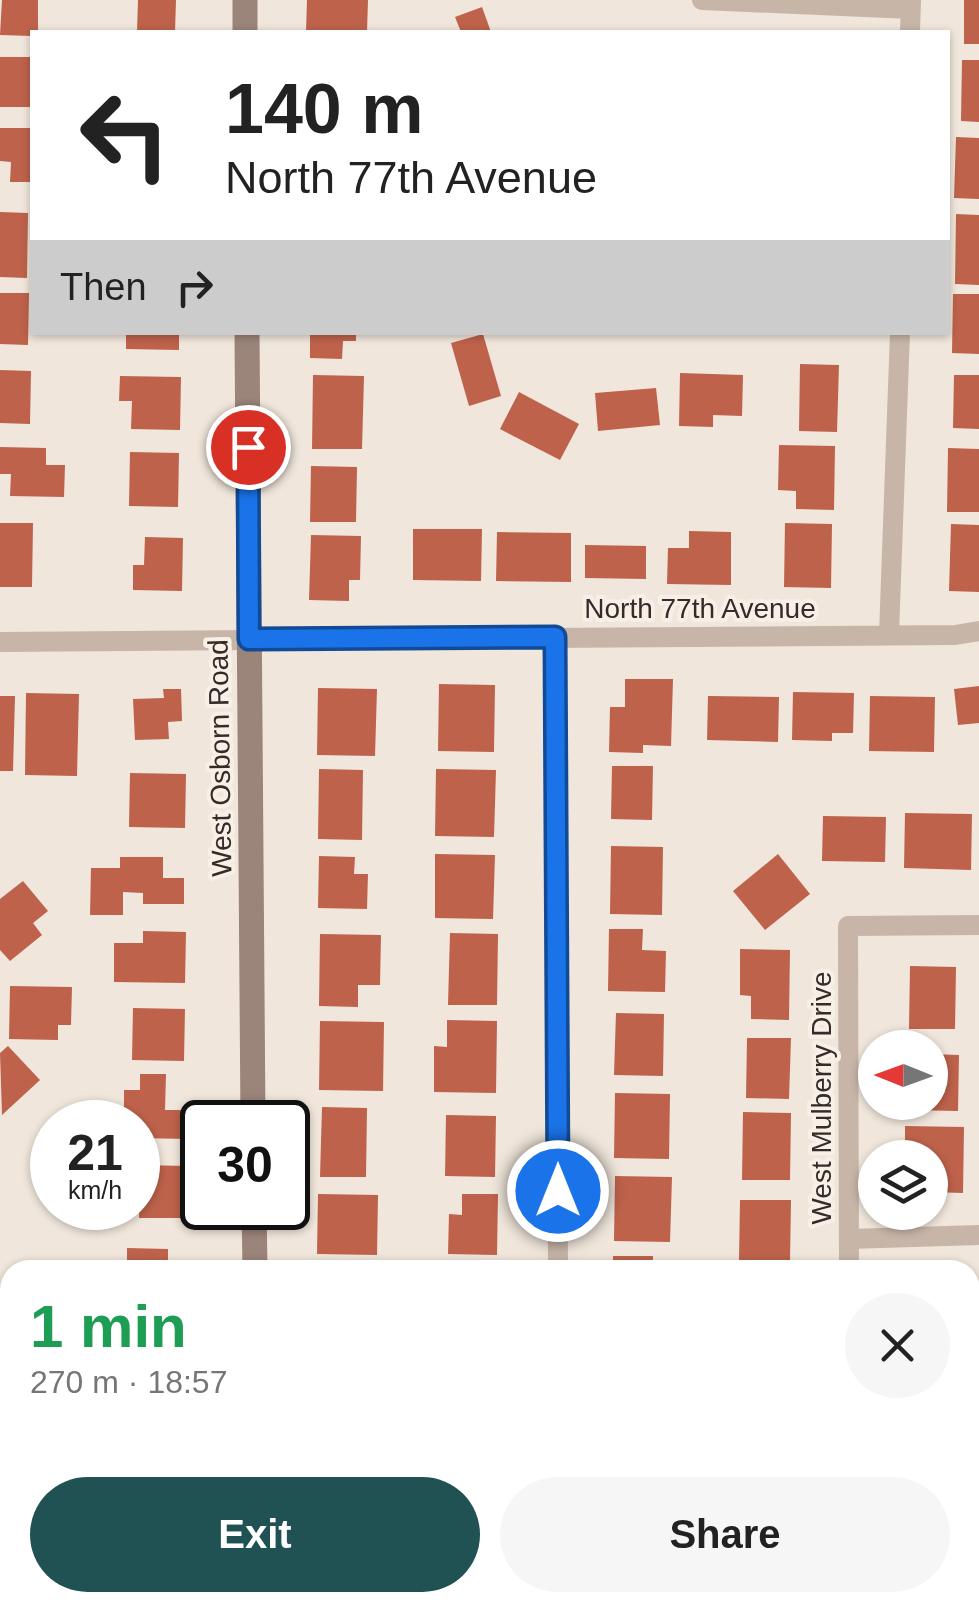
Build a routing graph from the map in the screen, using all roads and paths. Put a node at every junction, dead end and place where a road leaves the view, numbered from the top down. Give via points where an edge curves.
1 (244, 0) edge
2 (702, 0) edge
3 (911, 5) edge
4 (245, 30) edge
5 (910, 30) edge
6 (247, 335) edge
7 (900, 335) edge
8 (979, 631) edge
9 (889, 634) junction
10 (555, 637) junction
11 (249, 639) junction
12 (0, 642) edge
13 (979, 925) edge
14 (254, 1100) edge
15 (254, 1230) edge
16 (979, 1235) edge
17 (849, 1238) junction
18 (255, 1260) edge
19 (558, 1260) edge
20 (850, 1260) edge

1 - 4 street
2 - 3 street
3 - 5 street
6 - 11 street, West Osborn Road
7 - 9 street
8 - 9 street, North 77th Avenue
9 - 10 street, North 77th Avenue
10 - 11 street, North 77th Avenue
10 - 19 street
11 - 12 street, North 77th Avenue
11 - 14 street, West Osborn Road
13 - 17 street, West Mulberry Drive via 848,926
15 - 18 street
16 - 17 street
17 - 20 street, West Mulberry Drive

